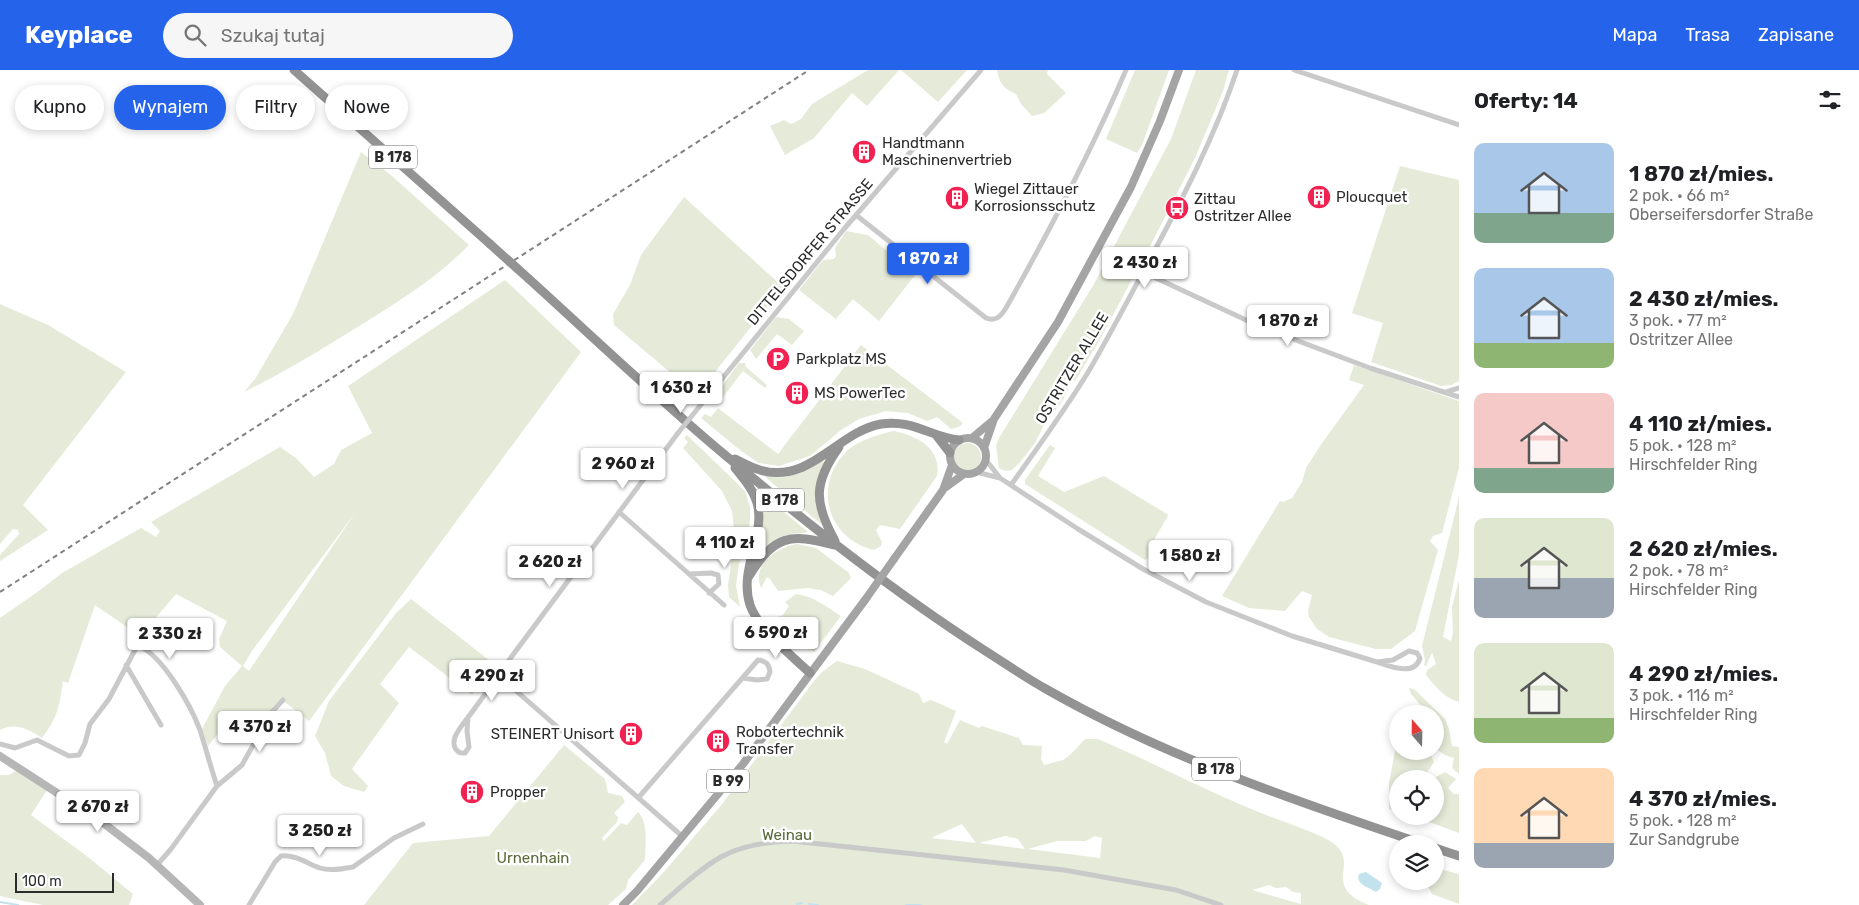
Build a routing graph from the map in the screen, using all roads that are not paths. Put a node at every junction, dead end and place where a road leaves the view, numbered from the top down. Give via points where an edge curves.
1 (294, 70) edge
2 (981, 70) edge
3 (1126, 70) edge
4 (1179, 70) edge
5 (1237, 70) edge
6 (1294, 70) edge
7 (1459, 125) edge
8 (856, 215) junction
9 (1143, 272) junction
10 (1459, 388) edge
11 (1446, 392) junction
12 (1459, 397) edge
13 (994, 419) junction
14 (935, 434) junction
15 (972, 438) junction
16 (843, 440) junction
17 (960, 440) junction
18 (984, 448) junction
19 (950, 453) junction
20 (724, 454) junction
21 (986, 460) junction
22 (952, 465) junction
23 (976, 472) junction
24 (964, 474) junction
25 (1000, 478) junction
26 (1011, 485) junction
27 (943, 490) junction
28 (619, 512) junction
29 (837, 546) junction
30 (688, 574) junction
31 (748, 578) junction
32 (709, 593) junction
33 (724, 605) dead end
34 (1377, 662) junction
35 (126, 665) junction
36 (810, 673) junction
37 (498, 675) junction
38 (743, 678) junction
39 (283, 700) dead end
40 (468, 717) junction
41 (162, 725) dead end
42 (0, 744) edge
43 (0, 756) edge
44 (217, 786) junction
45 (639, 797) junction
46 (423, 824) dead end
47 (1396, 835) edge
48 (683, 836) junction
49 (1444, 851) edge
50 (1459, 856) edge
51 (157, 865) junction
52 (200, 905) edge
53 (249, 905) edge
54 (623, 905) edge
55 (660, 905) edge
56 (1221, 905) edge

1 - 20 highway, B 178, bridge
2 - 8 street, DITTELSDORFER STRASSE
3 - 8 street via 1081,171 1002,314 995,320 986,318
4 - 13 main road via 1131,187 1058,322
5 - 9 street, OSTRITZER ALLEE via 1187,190
6 - 7 street
8 - 28 street, DITTELSDORFER STRASSE, bridge via 678,433
9 - 11 street via 1262,326 1370,368
9 - 26 street, OSTRITZER ALLEE via 1090,369
10 - 11 street
11 - 12 street
13 - 15 main road
13 - 18 main road
14 - 16 highway via 918,426 894,423 874,425
14 - 17 highway
14 - 19 highway
15 - 17 main road
15 - 18 main road
16 - 20 highway via 796,470 759,470
16 - 29 highway via 831,458 819,488 824,521
17 - 19 main road
18 - 21 main road
19 - 22 main road
20 - 29 highway, B 178
20 - 31 highway via 748,484 759,514
21 - 23 main road
21 - 25 street
22 - 24 main road
22 - 27 main road, B 99
23 - 24 main road
23 - 25 street
24 - 27 main road, B 99
25 - 26 street
26 - 34 street via 1147,571 1206,602 1292,636
27 - 36 main road, B 99, bridge
28 - 30 street
28 - 37 street, DITTELSDORFER STRASSE
29 - 31 highway via 811,539 794,538 780,542 767,550
29 - 47 highway, B 178 via 939,621 1046,689 1220,771
30 - 32 street
30 - 32 street via 711,572 718,575 719,584
31 - 36 highway via 750,603 760,623
32 - 33 street
34 - 34 street via 1393,660 1409,651 1417,652 1420,658 1414,667 1402,669
35 - 41 street
35 - 42 street via 109,698 90,724 79,755 70,756 37,740 15,748
35 - 44 street via 139,646 169,675 199,728
36 - 48 main road, B 99 via 743,764
37 - 40 street, DITTELSDORFER STRASSE
37 - 45 street
38 - 38 street via 766,678 769,666 758,660
38 - 45 street
39 - 44 street via 271,713 242,765
40 - 40 street, DITTELSDORFER STRASSE via 454,739 455,749 460,753 465,753 470,747
43 - 51 street via 102,822
44 - 51 street
45 - 48 street
46 - 53 street via 345,869 323,869 291,856 281,856
48 - 54 main road, B 99
49 - 50 highway
51 - 52 street
55 - 56 street via 721,857 768,842 792,841 1064,870 1176,890

